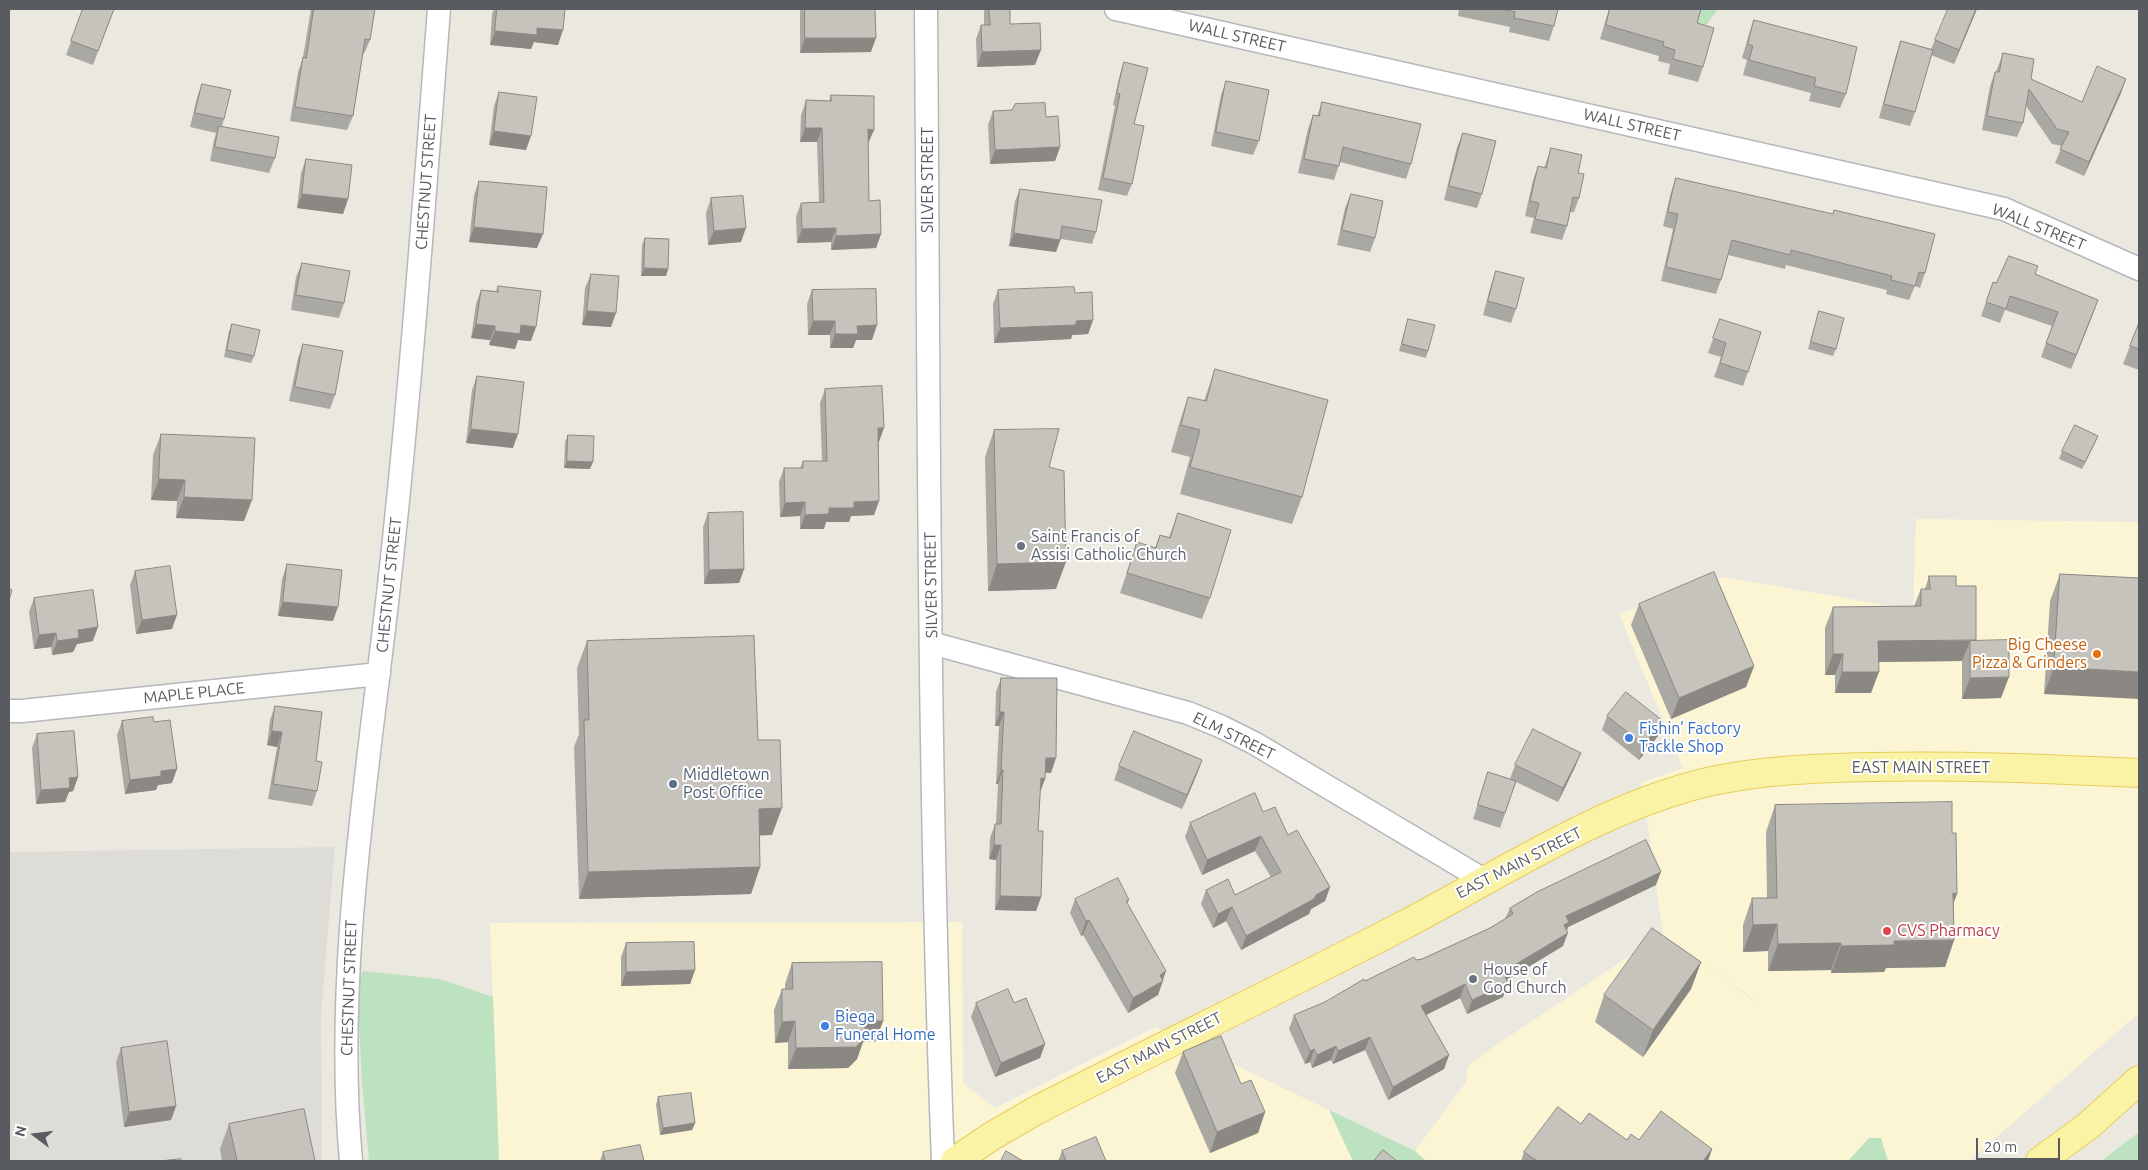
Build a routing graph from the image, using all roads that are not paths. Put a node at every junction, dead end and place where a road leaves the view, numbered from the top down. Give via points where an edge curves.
1 (439, 9) edge
2 (926, 9) edge
3 (1116, 9) edge
4 (2139, 269) edge
5 (931, 643) junction
6 (379, 674) junction
7 (9, 711) edge
8 (2139, 773) edge
9 (1484, 880) junction
10 (2139, 1080) edge
11 (351, 1161) edge
12 (943, 1161) edge
13 (955, 1161) edge
14 (2040, 1161) edge

1 - 6 street, CHESTNUT STREET via 403,464
2 - 5 street, SILVER STREET
3 - 4 street, WALL STREET via 2004,209
5 - 9 street, ELM STREET via 1188,713 1222,726
5 - 12 street, SILVER STREET
6 - 7 street, MAPLE PLACE
6 - 11 street, CHESTNUT STREET via 350,938 346,1063
8 - 9 main road, EAST MAIN STREET via 1910,766 1754,773 1656,797
9 - 13 main road, EAST MAIN STREET via 1408,922 1035,1111
10 - 14 main road via 2088,1126

